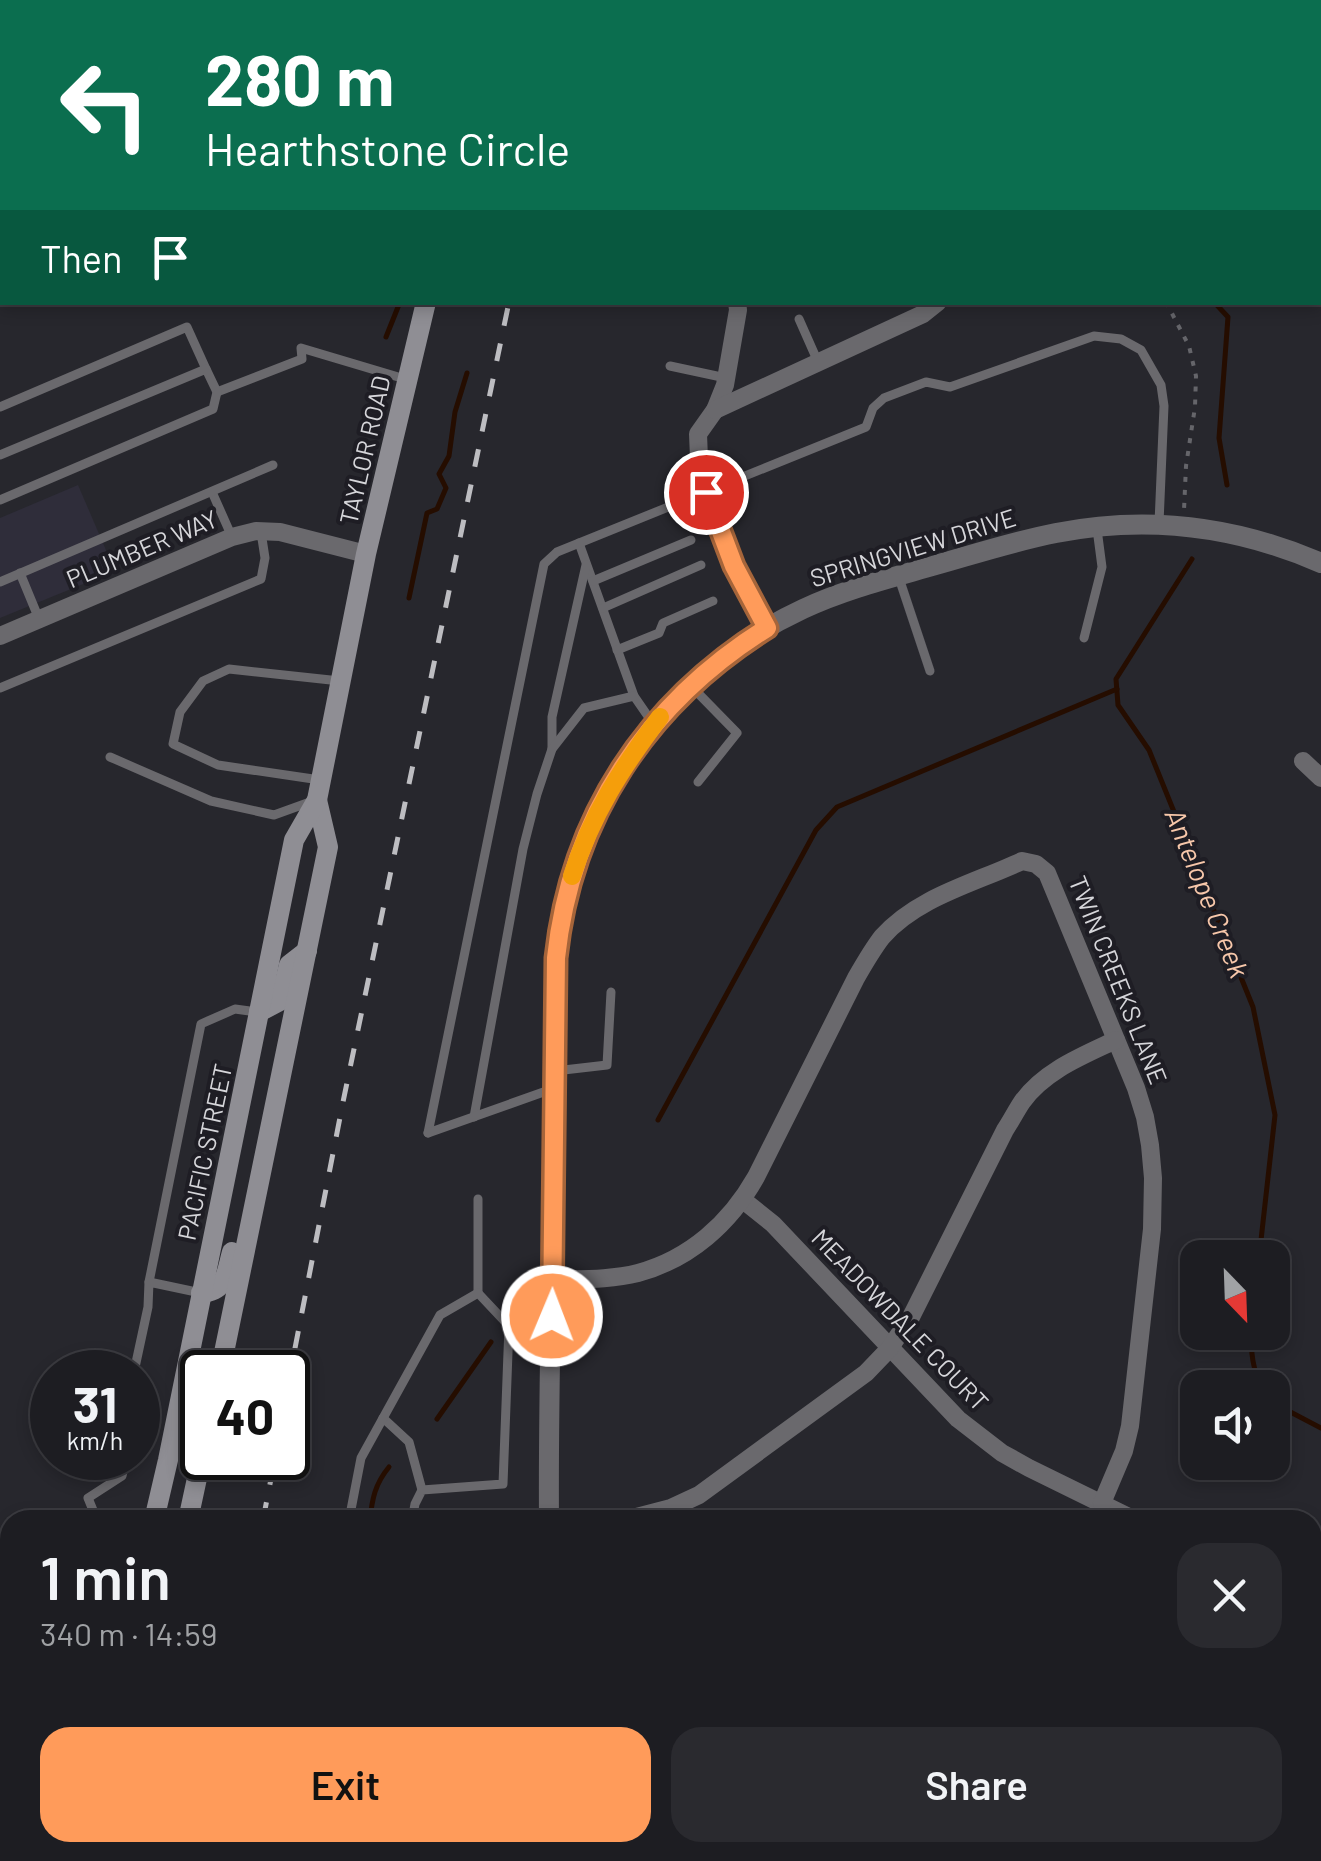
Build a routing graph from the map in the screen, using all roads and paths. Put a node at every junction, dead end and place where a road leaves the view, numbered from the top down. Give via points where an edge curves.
1 (425, 305) edge
2 (737, 305) edge
3 (934, 305) edge
4 (1168, 305) edge
5 (799, 319) dead end
6 (818, 362) junction
7 (670, 366) dead end
8 (206, 370) junction
9 (726, 378) junction
10 (408, 380) junction
11 (217, 392) junction
12 (0, 407) edge
13 (715, 410) junction
14 (0, 455) edge
15 (273, 466) dead end
16 (212, 492) junction
17 (706, 492) junction
18 (0, 500) edge
19 (1159, 523) junction
20 (1182, 525) junction
21 (1097, 526) junction
22 (261, 532) junction
23 (232, 537) junction
24 (691, 540) dead end
25 (579, 544) junction
26 (366, 554) junction
27 (1321, 563) edge
28 (586, 564) junction
29 (702, 566) dead end
30 (20, 573) junction
31 (898, 576) junction
32 (593, 581) junction
33 (0, 582) edge
34 (714, 601) dead end
35 (355, 608) joint
36 (603, 608) junction
37 (39, 619) junction
38 (767, 628) junction
39 (0, 636) edge
40 (1084, 638) dead end
41 (617, 650) junction
42 (930, 671) dead end
43 (340, 681) junction
44 (690, 685) junction
45 (0, 688) edge
46 (634, 696) junction
47 (654, 725) junction
48 (552, 749) junction
49 (110, 757) dead end
50 (1303, 760) dead end
51 (1321, 778) edge
52 (698, 782) dead end
53 (319, 790) junction
54 (306, 951) junction
55 (612, 992) dead end
56 (259, 1012) junction
57 (1116, 1040) junction
58 (553, 1080) junction
59 (274, 1103) junction
60 (474, 1117) junction
61 (478, 1199) dead end
62 (743, 1200) junction
63 (249, 1229) junction
64 (552, 1280) junction
65 (149, 1282) junction
66 (201, 1293) junction
67 (478, 1293) junction
68 (889, 1349) junction
69 (139, 1350) edge
70 (224, 1350) edge
71 (383, 1418) junction
72 (116, 1480) edge
73 (197, 1480) edge
74 (422, 1490) junction
75 (1102, 1502) junction
76 (92, 1510) edge
77 (156, 1510) edge
78 (190, 1510) edge
79 (351, 1510) edge
80 (415, 1510) edge
81 (549, 1510) edge
82 (663, 1510) edge
83 (1117, 1510) edge

1 - 10 main road, TAYLOR ROAD
2 - 9 street
3 - 6 street
4 - 20 path via 1196,376
5 - 6 lane
6 - 13 street
7 - 9 lane
8 - 11 lane
8 - 12 lane via 188,327
8 - 14 lane
9 - 13 street
10 - 11 lane via 302,348 302,359
10 - 26 main road, TAYLOR ROAD
11 - 18 lane via 213,409
13 - 17 street via 698,434
15 - 16 lane
16 - 23 lane
16 - 30 lane
17 - 19 lane via 866,427 884,398 926,382 950,387 1094,336 1141,350 1161,384
17 - 25 lane
17 - 38 street
19 - 20 street, SPRINGVIEW DRIVE
19 - 21 street, SPRINGVIEW DRIVE
20 - 27 street, SPRINGVIEW DRIVE via 1260,540
21 - 31 street, SPRINGVIEW DRIVE
21 - 40 lane via 1102,567
22 - 23 street, PLUMBER WAY
22 - 26 street, PLUMBER WAY
22 - 45 lane via 260,579
23 - 37 street, PLUMBER WAY
24 - 32 lane
25 - 28 lane
25 - 60 lane via 544,564 428,1133
26 - 35 main road, TAYLOR ROAD
28 - 32 lane
28 - 48 lane via 552,717
29 - 36 lane
30 - 33 lane
30 - 37 lane
31 - 38 street, SPRINGVIEW DRIVE via 828,598
31 - 42 lane
32 - 36 lane
34 - 41 lane
35 - 43 main road, PACIFIC STREET
36 - 41 lane
37 - 39 street, PLUMBER WAY
38 - 44 street, SPRINGVIEW DRIVE
41 - 46 lane
43 - 53 main road, PACIFIC STREET
43 - 53 lane via 229,669 203,681 180,712 173,744 218,765
44 - 47 street, SPRINGVIEW DRIVE
44 - 52 lane via 737,732
46 - 47 lane
46 - 48 lane via 584,708
47 - 58 street, SPRINGVIEW DRIVE via 607,792 568,891 556,958
48 - 60 lane via 523,849
49 - 53 lane via 210,801 274,816
50 - 51 street
53 - 54 main road, PACIFIC STREET via 328,847
53 - 56 main road, PACIFIC STREET via 294,840
54 - 56 main road via 289,965 280,1001
54 - 59 main road, PACIFIC STREET
55 - 58 lane via 607,1064
56 - 59 main road via 274,1034 264,1093
56 - 65 lane via 235,1009 201,1024
56 - 66 main road, PACIFIC STREET
57 - 62 street, TWIN CREEKS LANE via 1047,873 1022,861 937,898 884,934
57 - 68 street via 1066,1064 1023,1100
57 - 75 street, TWIN CREEKS LANE via 1145,1117 1153,1203 1130,1426
58 - 60 lane
58 - 64 street, SPRINGVIEW DRIVE
59 - 63 main road, PACIFIC STREET
61 - 67 lane
62 - 64 street, TWIN CREEKS LANE via 706,1238 660,1266
62 - 68 street, MEADOWDALE COURT
63 - 66 main road via 235,1243 224,1282
63 - 70 main road, PACIFIC STREET
64 - 81 street, SPRINGVIEW DRIVE
65 - 66 lane
65 - 69 lane
66 - 77 main road, PACIFIC STREET
67 - 71 lane via 440,1315
67 - 74 lane via 509,1326 503,1484
68 - 75 street, MEADOWDALE COURT via 980,1437
68 - 82 street via 866,1373 699,1494
71 - 74 lane via 409,1442
71 - 79 lane via 361,1458
72 - 76 lane via 88,1498
73 - 78 main road
74 - 80 lane
75 - 83 street, MEADOWDALE COURT

